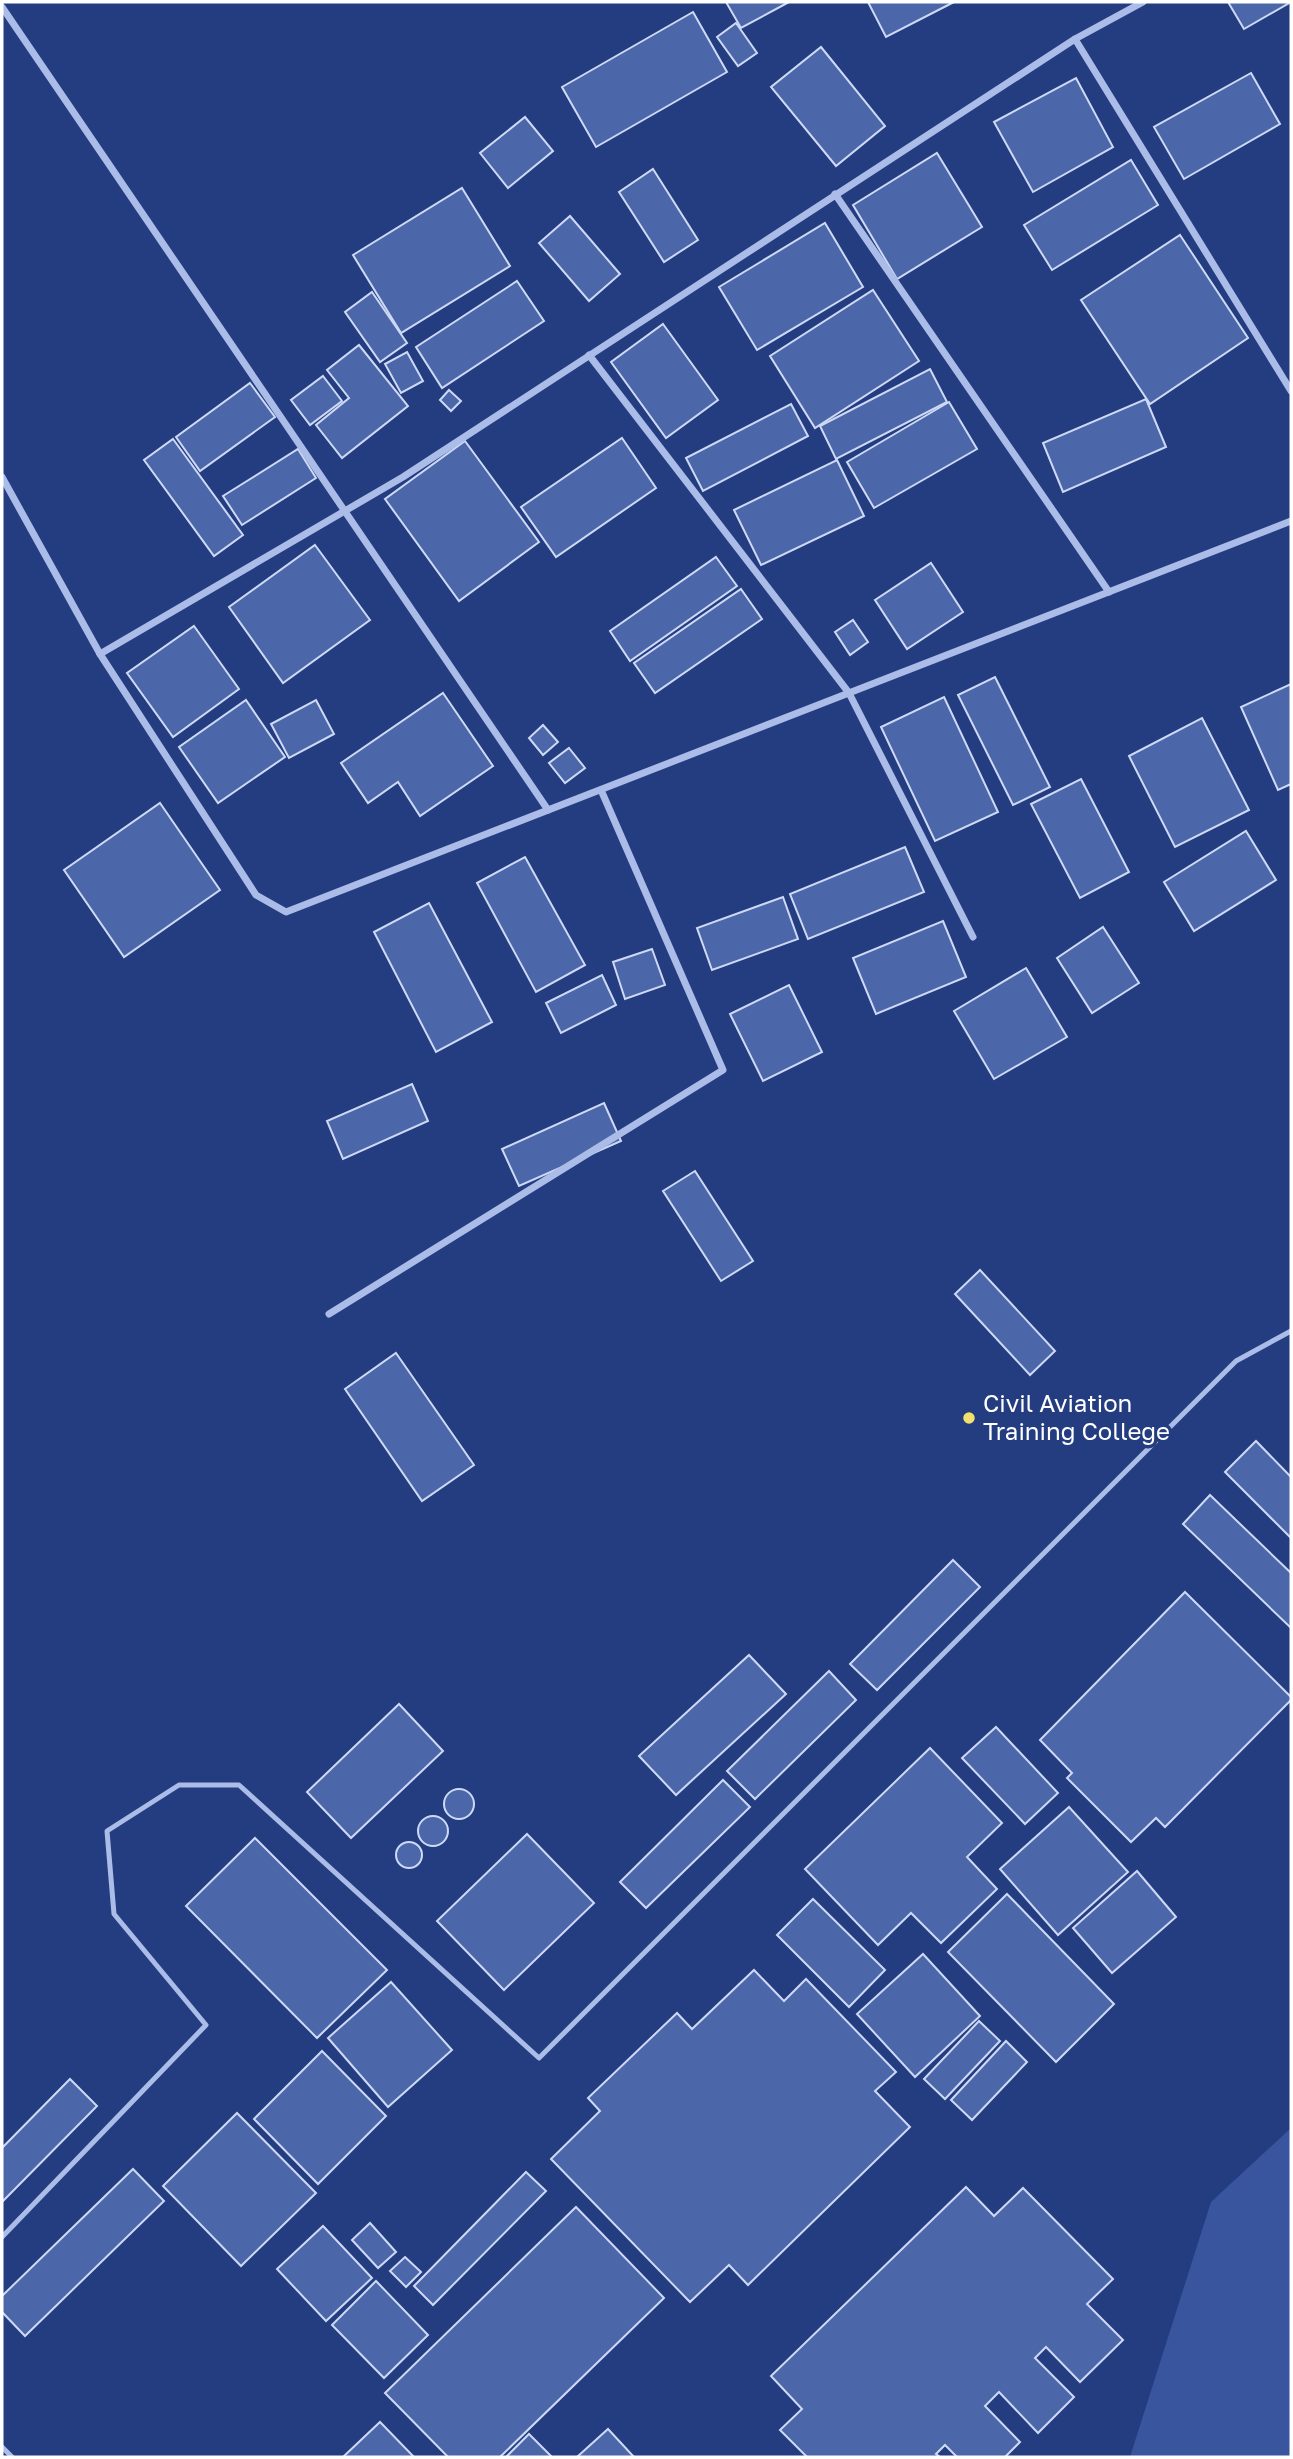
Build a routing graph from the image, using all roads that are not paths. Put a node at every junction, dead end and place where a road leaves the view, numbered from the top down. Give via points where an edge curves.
1 (1143, 2) edge
2 (2, 7) edge
3 (1075, 39) junction
4 (835, 194) junction
5 (589, 355) junction
6 (1291, 391) edge
7 (2, 477) edge
8 (346, 511) junction
9 (1291, 521) edge
10 (1109, 592) junction
11 (100, 654) junction
12 (849, 693) junction
13 (601, 790) junction
14 (548, 810) junction
15 (973, 937) dead end
16 (329, 1314) dead end
17 (1291, 1332) edge
18 (2, 2237) edge
19 (2, 2448) edge
20 (12, 2457) edge

1 - 3 street
2 - 8 street
3 - 4 street
3 - 6 street
4 - 5 street
4 - 10 street
5 - 8 street
5 - 12 street
7 - 11 street
8 - 11 street
8 - 14 street
9 - 10 street
10 - 12 street
11 - 14 street via 256,895 286,912
12 - 13 street
12 - 15 street
13 - 14 street
13 - 16 street via 723,1070
17 - 18 lane via 1236,1361 539,2058 239,1784 179,1785 107,1831 114,1914 206,2025
19 - 20 lane

